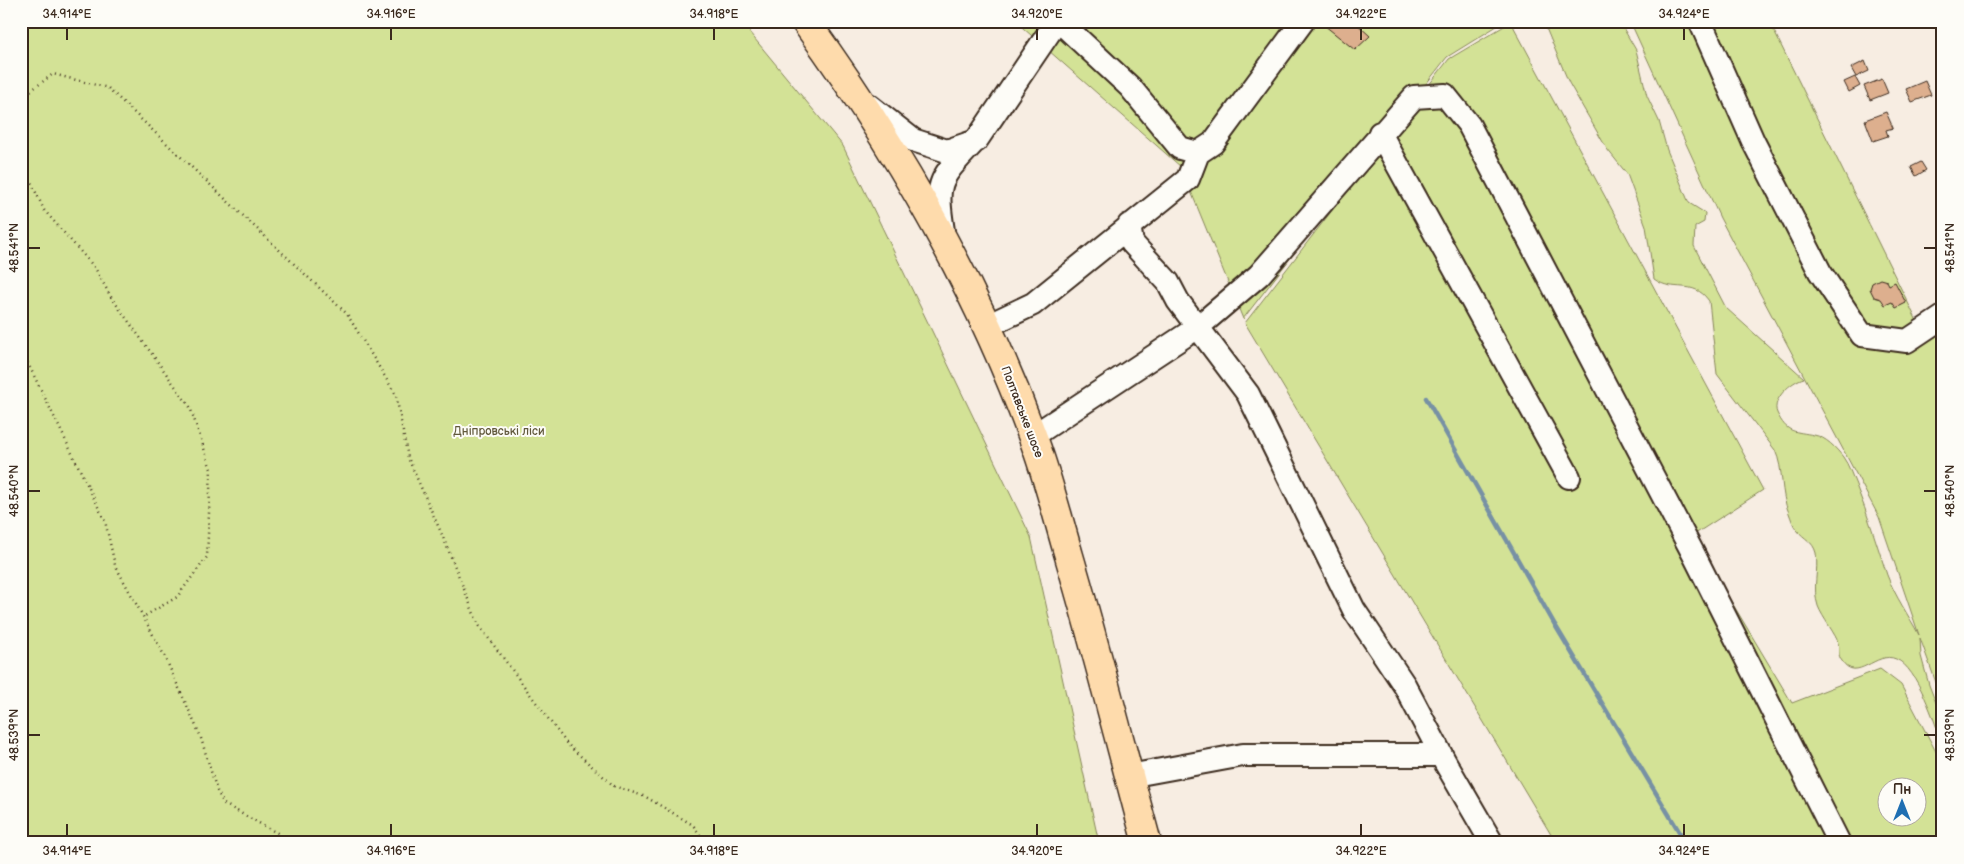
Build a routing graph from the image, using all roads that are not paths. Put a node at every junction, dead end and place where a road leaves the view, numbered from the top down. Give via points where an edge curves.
1 (805, 21) edge
2 (1058, 21) edge
3 (1303, 21) edge
4 (1700, 21) edge
5 (861, 99) junction
6 (1380, 133) junction
7 (976, 141) junction
8 (1198, 153) junction
9 (1129, 225) junction
10 (944, 237) junction
11 (1943, 317) edge
12 (987, 326) junction
13 (1198, 327) junction
14 (1033, 436) junction
15 (1569, 477) dead end
16 (1441, 755) junction
17 (1129, 776) junction
18 (1147, 843) edge
19 (1492, 843) edge
20 (1839, 843) edge

1 - 5 main road, Полтавське шосе
2 - 7 lane
2 - 8 lane via 1130,87 1180,148
3 - 8 lane via 1213,143
4 - 11 lane via 1753,141 1820,272 1862,335 1907,341
5 - 7 lane via 913,140 947,151
5 - 10 main road, Полтавське шосе
6 - 13 lane via 1259,274
6 - 15 lane
6 - 20 lane via 1414,97 1445,95 1469,125 1694,555
7 - 10 lane via 944,176 937,197
8 - 9 lane via 1188,179
9 - 12 lane via 1034,304
9 - 13 lane via 1132,243 1168,282
10 - 12 main road, Полтавське шосе
12 - 14 main road, Полтавське шосе
13 - 14 lane
13 - 16 lane via 1248,394 1354,610 1405,686
14 - 17 main road, Полтавське шосе via 1078,586
16 - 17 lane via 1243,755
16 - 19 lane
17 - 18 main road, Полтавське шосе

